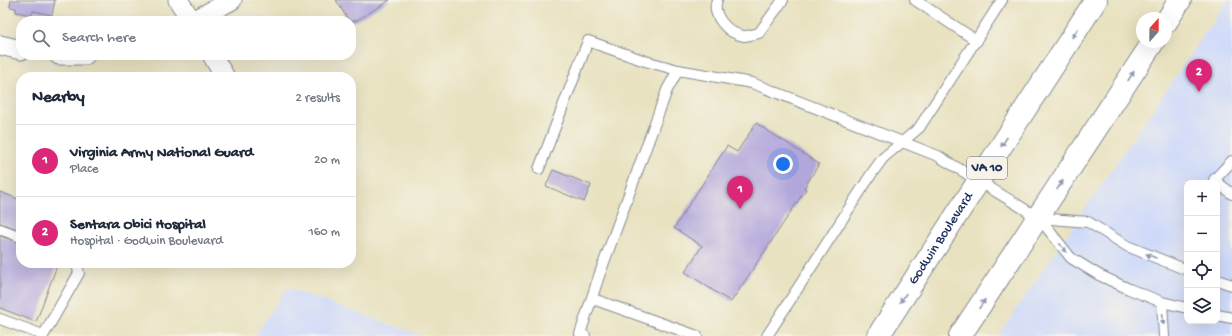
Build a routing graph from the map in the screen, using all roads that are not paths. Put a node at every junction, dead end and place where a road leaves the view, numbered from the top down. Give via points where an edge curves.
1 (178, 0) edge
2 (232, 0) edge
3 (782, 0) edge
4 (915, 0) edge
5 (1003, 0) edge
6 (1096, 0) edge
7 (1180, 0) edge
8 (715, 1) edge
9 (1172, 13) edge
10 (189, 16) edge
11 (202, 16) edge
12 (977, 41) junction
13 (0, 45) edge
14 (1149, 48) edge
15 (16, 49) edge
16 (215, 60) edge
17 (678, 70) junction
18 (222, 72) edge
19 (903, 143) junction
20 (1232, 161) edge
21 (539, 169) dead end
22 (979, 180) junction
23 (1232, 194) edge
24 (1039, 218) junction
25 (0, 229) edge
26 (16, 235) edge
27 (78, 268) edge
28 (1184, 269) edge
29 (1220, 281) edge
30 (1232, 285) edge
31 (593, 299) junction
32 (1162, 302) junction
33 (1184, 307) edge
34 (1220, 316) edge
35 (1232, 318) edge
36 (0, 319) edge
37 (43, 336) edge
38 (585, 336) edge
39 (697, 336) edge
40 (767, 336) edge
41 (878, 336) edge
42 (960, 336) edge
43 (1164, 336) edge

1 - 10 street
2 - 11 street
3 - 8 lane via 759,33 743,36 725,27 716,13
4 - 12 lane
5 - 12 lane
6 -> 22 highway, Godwin Boulevard / VA 10
7 - 9 highway
12 - 19 lane via 919,128
13 - 15 street
24 -> 14 highway
16 - 18 street
17 - 19 lane via 752,83
17 - 21 lane via 588,41
17 - 31 lane via 664,98 599,276
19 - 22 lane via 938,156
19 - 40 lane via 883,158 872,173
20 - 23 lane via 1214,180
22 - 24 lane
22 -> 41 highway, Godwin Boulevard / VA 10
28 -> 24 lane via 1127,246 1088,222
24 -> 32 lane via 1071,258 1117,284
42 -> 24 highway
25 - 26 lane
27 - 37 lane via 79,273
29 - 30 lane
31 - 38 lane via 580,334
31 - 39 lane
32 - 33 lane
32 -> 43 lane
34 - 35 lane
36 - 37 lane

